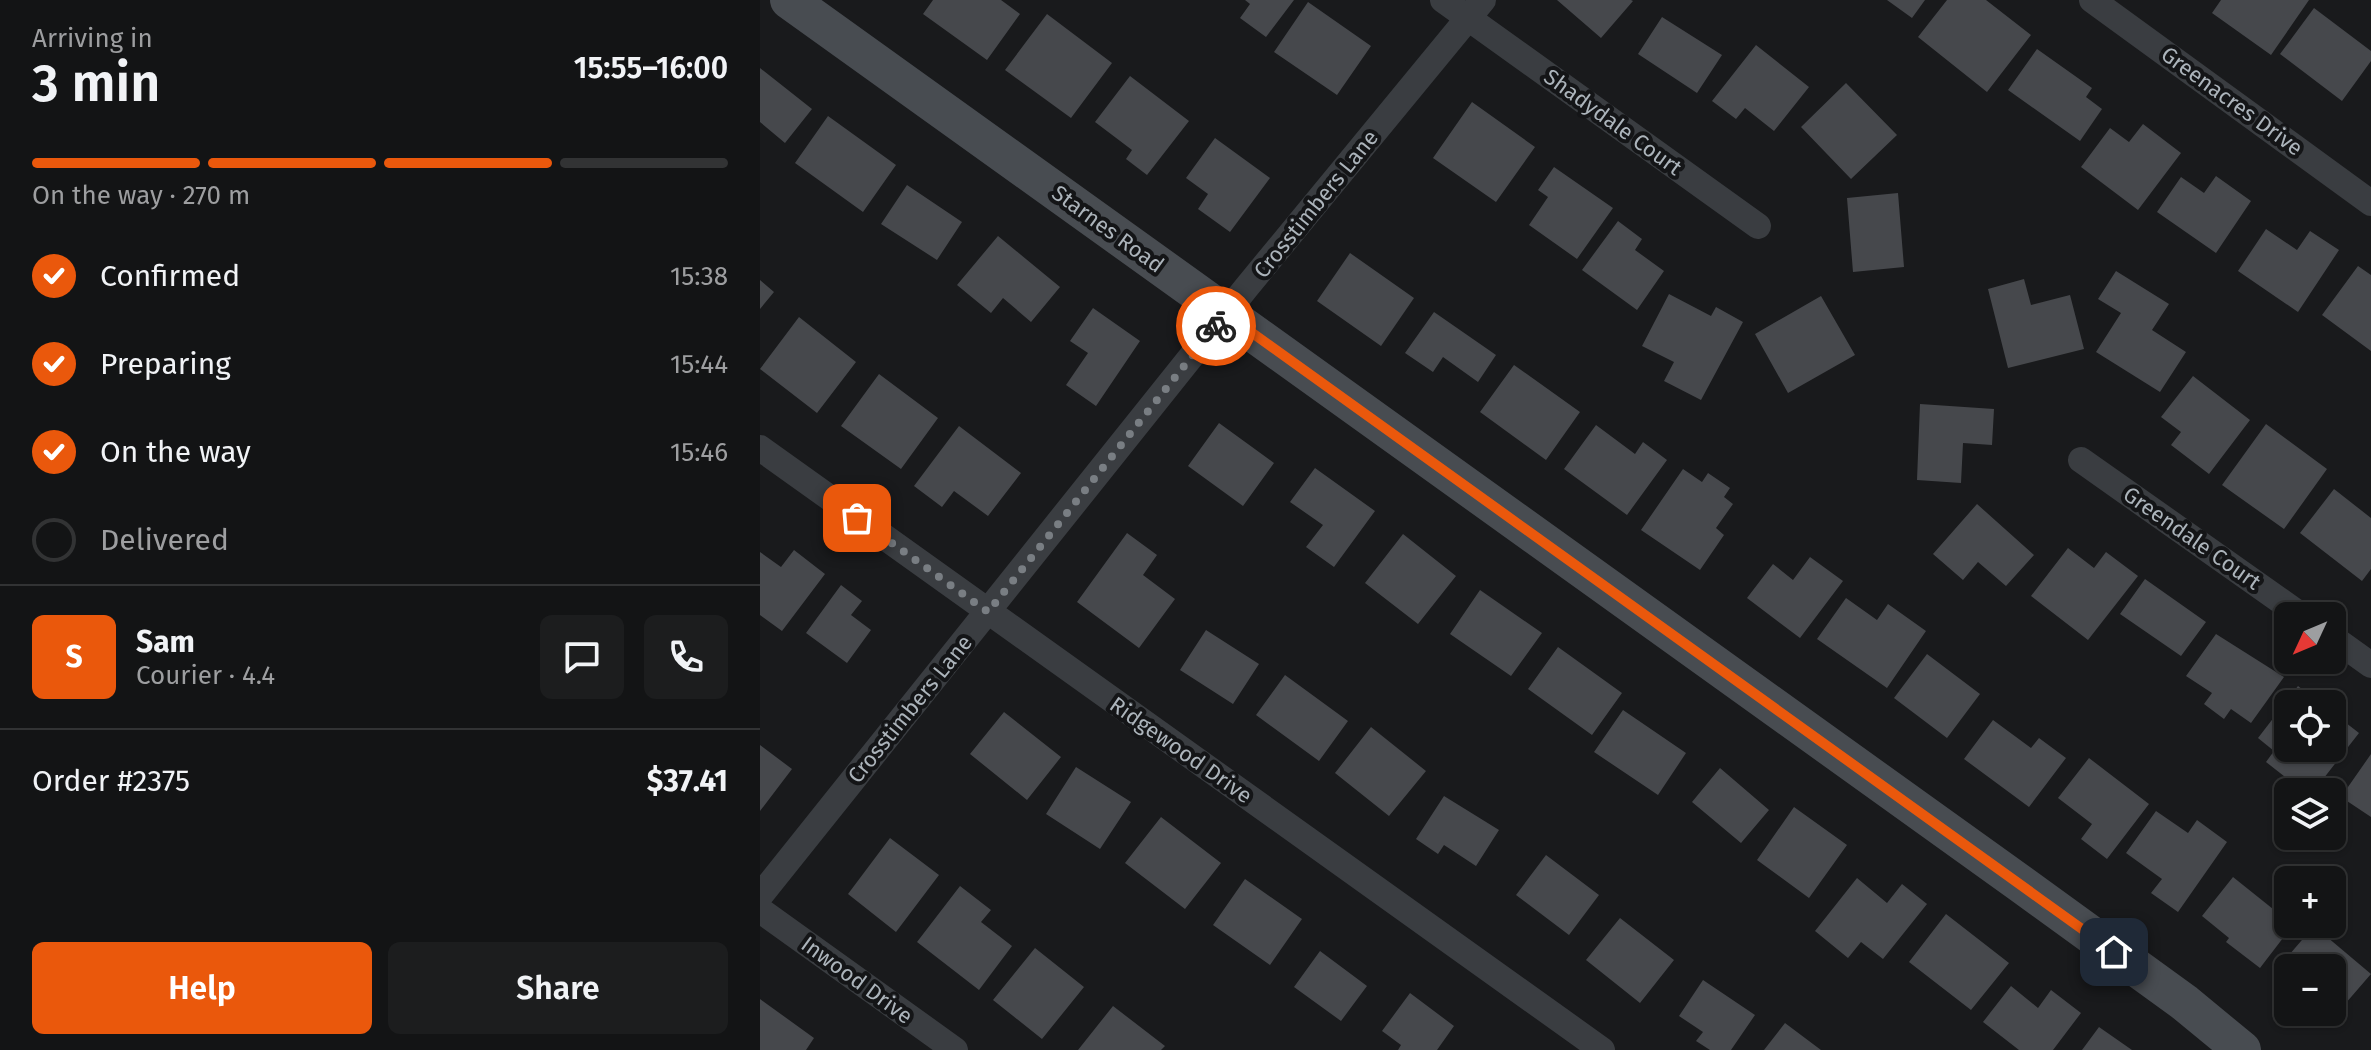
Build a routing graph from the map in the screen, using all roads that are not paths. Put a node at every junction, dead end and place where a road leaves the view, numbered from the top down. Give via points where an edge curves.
1 (789, 0) edge
2 (1443, 0) edge
3 (2092, 0) edge
4 (1476, 9) edge
5 (2371, 203) edge
6 (1758, 226) dead end
7 (1226, 314) junction
8 (760, 448) edge
9 (2081, 460) dead end
10 (2282, 602) edge
11 (988, 612) junction
12 (2346, 647) edge
13 (2371, 665) edge
14 (760, 896) edge
15 (760, 910) edge
16 (955, 1050) edge
17 (1602, 1050) edge
18 (2242, 1050) edge

1 - 7 main road, Starnes Road
2 - 4 street, Shadydale Court
3 - 5 street, Greenacres Drive
4 - 6 street, Shadydale Court
4 - 7 street, Crosstimbers Lane
7 - 11 street, Crosstimbers Lane
7 - 18 main road, Starnes Road via 2172,994
8 - 11 street, Ridgewood Drive
9 - 10 street, Greendale Court
11 - 14 street, Crosstimbers Lane
11 - 17 street, Ridgewood Drive
12 - 13 street
15 - 16 street, Inwood Drive

